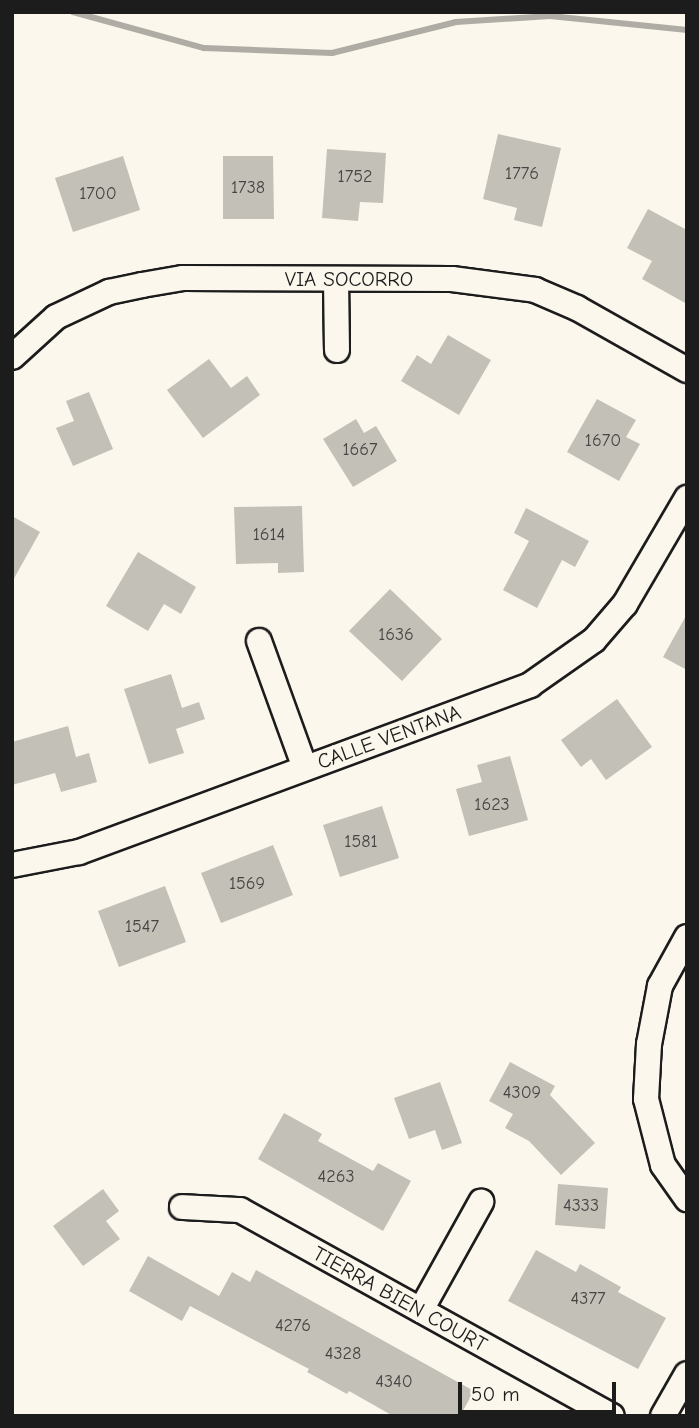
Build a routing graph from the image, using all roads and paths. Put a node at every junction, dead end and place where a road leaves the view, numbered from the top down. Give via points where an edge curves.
1 (336, 279) junction
2 (337, 350) dead end
3 (12, 357) edge
4 (687, 370) edge
5 (687, 498) edge
6 (259, 641) dead end
7 (305, 768) junction
8 (12, 865) edge
9 (687, 937) edge
10 (687, 1199) edge
11 (481, 1202) dead end
12 (182, 1207) dead end
13 (421, 1310) junction
14 (687, 1374) edge
15 (612, 1416) edge
16 (663, 1416) edge

1 - 2 street
1 - 3 street, VIA SOCORRO via 183,278 109,292 56,317
1 - 4 street, VIA SOCORRO via 452,279 535,290 577,308
5 - 7 street, CALLE VENTANA via 625,604 594,640 561,666 530,685
6 - 7 street
7 - 8 street, CALLE VENTANA via 79,852
9 - 10 street via 660,986 649,1044 646,1099 663,1165
11 - 13 street
12 - 13 street, TIERRA BIEN COURT via 240,1210
13 - 15 street, TIERRA BIEN COURT
14 - 16 street

